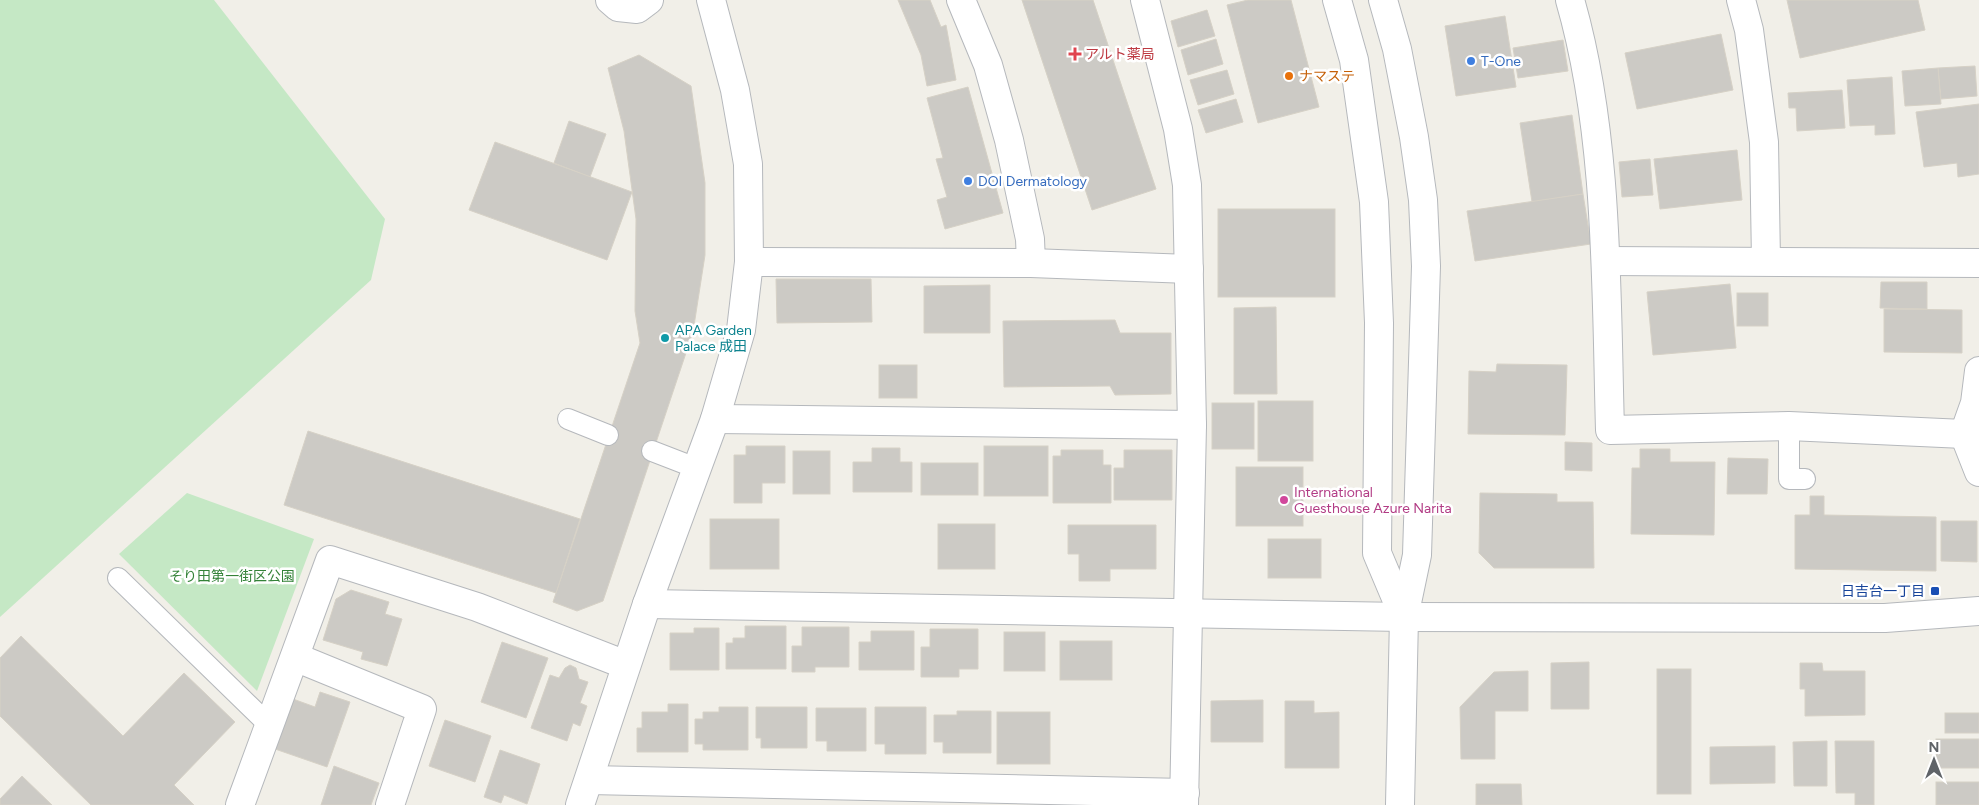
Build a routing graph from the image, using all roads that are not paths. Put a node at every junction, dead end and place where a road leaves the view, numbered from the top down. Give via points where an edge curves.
1 (610, 0) edge
2 (649, 0) edge
3 (711, 0) edge
4 (961, 0) edge
5 (1145, 0) edge
6 (1337, 0) edge
7 (1383, 0) edge
8 (1570, 0) edge
9 (1742, 0) edge
10 (1606, 261) junction
11 (1766, 261) junction
12 (749, 262) junction
13 (1031, 263) junction
14 (1979, 263) edge
15 (1189, 269) junction
16 (1979, 371) edge
17 (568, 419) dead end
18 (715, 419) junction
19 (1192, 425) junction
20 (1790, 426) junction
21 (1964, 434) junction
22 (608, 435) dead end
23 (652, 451) dead end
24 (696, 468) junction
25 (1979, 472) edge
26 (1805, 479) dead end
27 (118, 578) dead end
28 (647, 604) junction
29 (1979, 611) edge
30 (1189, 614) junction
31 (1404, 617) junction
32 (294, 657) junction
33 (626, 665) junction
34 (270, 726) junction
35 (589, 780) junction
36 (1185, 799) edge
37 (240, 805) edge
38 (390, 805) edge
39 (580, 805) edge
40 (1400, 805) edge

1 - 2 street via 618,7 637,9
3 - 12 street via 735,90 748,164
4 - 13 street via 988,65 1010,140 1030,239
5 - 15 street via 1178,129 1186,184
6 - 31 street via 1354,60 1374,202 1380,323 1377,552
7 - 31 street via 1397,49 1414,136 1423,200 1426,266 1417,555
8 - 10 street via 1594,115
9 - 11 street via 1764,142
10 - 11 street
10 - 20 street via 1610,430
11 - 14 street
12 - 13 street
12 - 18 street via 741,330
13 - 15 street
15 - 19 street
16 - 21 street via 1975,403
17 - 22 lane
18 - 19 street
18 - 24 street
19 - 30 street
20 - 21 street
20 - 26 lane via 1790,479
21 - 25 street
23 - 24 lane
24 - 28 street
27 - 34 lane
28 - 30 street
28 - 33 street
29 - 31 street via 1885,618
30 - 31 street
30 - 36 street
31 - 40 street
32 - 33 street via 330,560 477,607
32 - 34 street
32 - 38 street via 422,709
33 - 35 street
34 - 37 street
35 - 36 street
35 - 39 street

